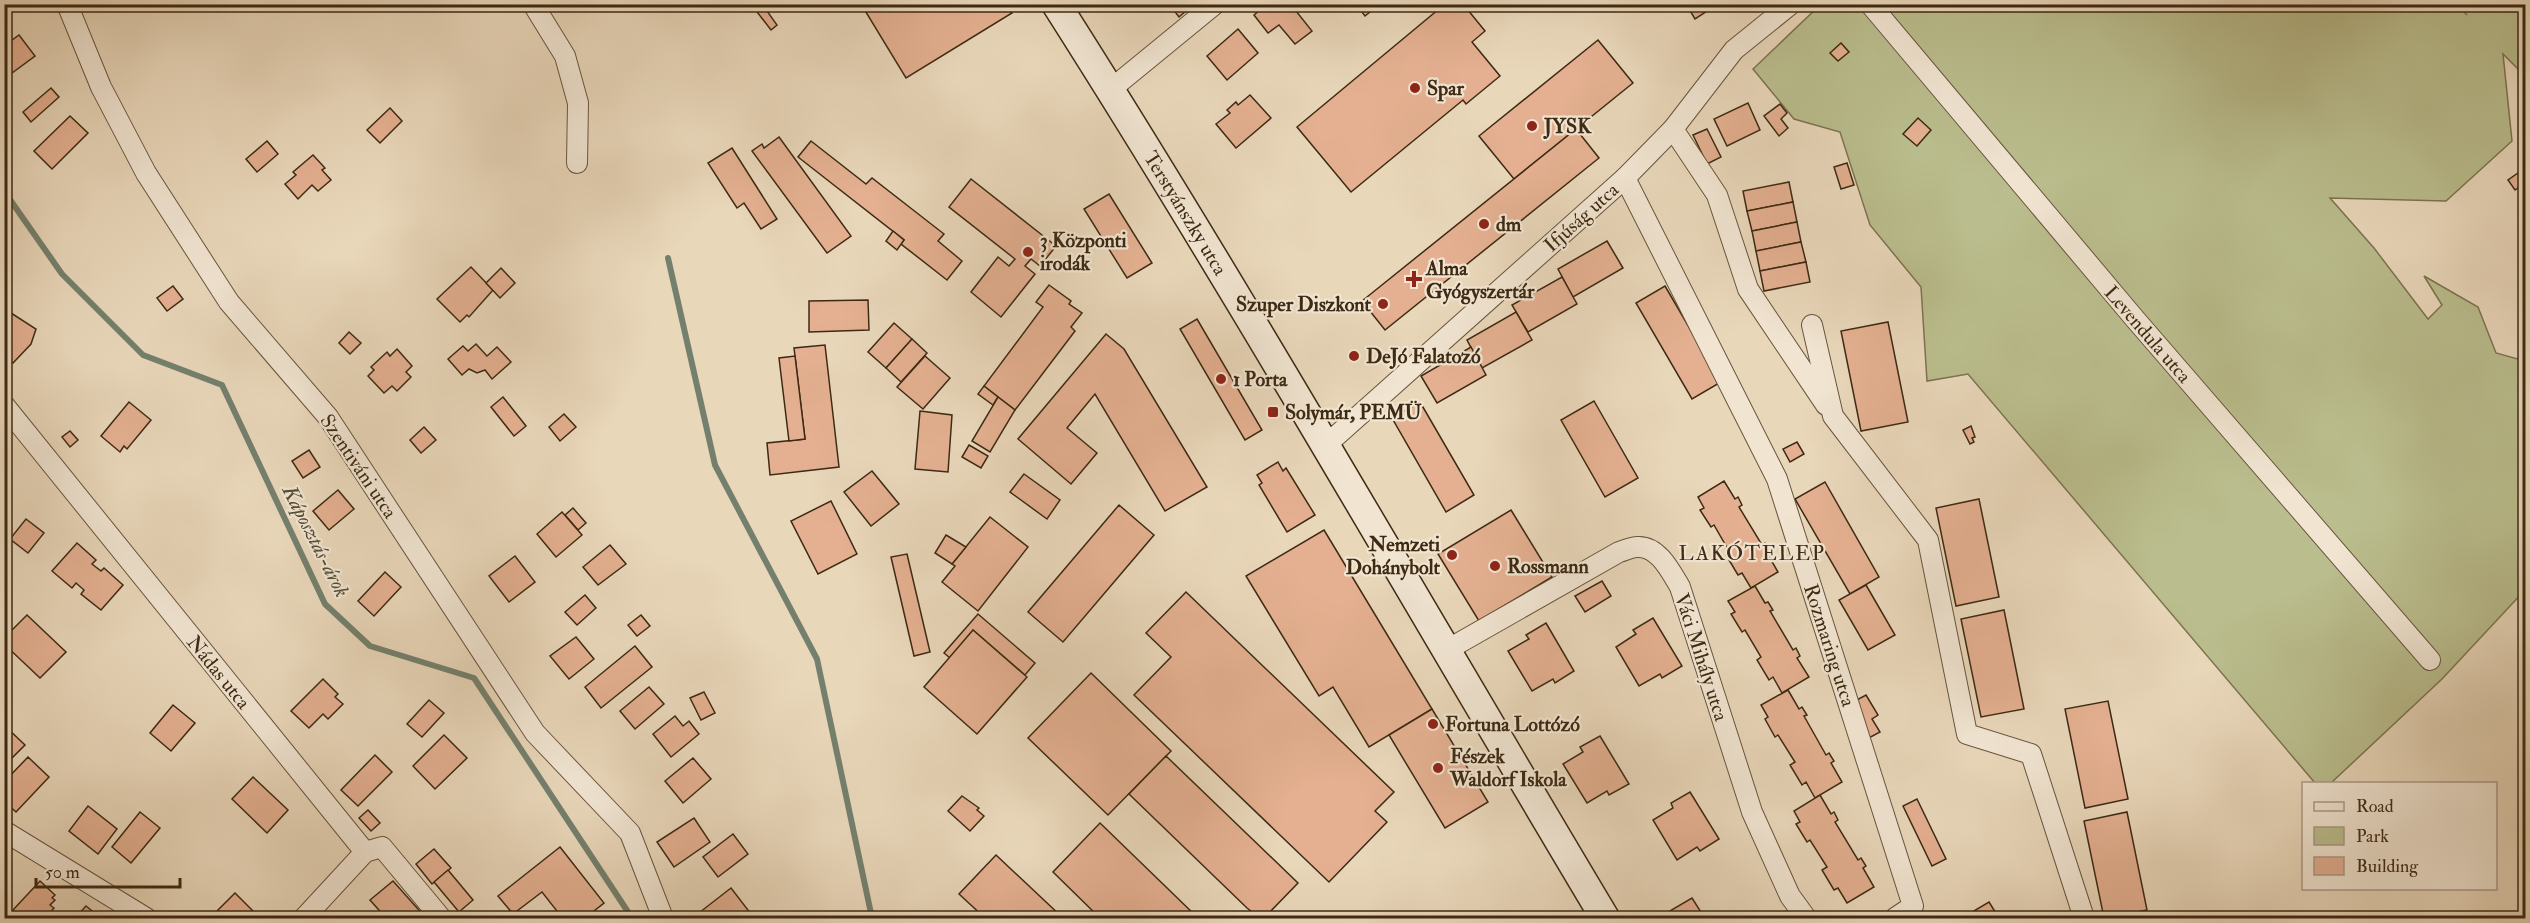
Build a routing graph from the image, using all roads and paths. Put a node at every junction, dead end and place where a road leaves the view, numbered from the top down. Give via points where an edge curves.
1 (67, 4) edge
2 (533, 4) edge
3 (1056, 4) edge
4 (1215, 4) edge
5 (1791, 4) edge
6 (1870, 4) edge
7 (1110, 90) junction
8 (1672, 129) junction
9 (577, 163) dead end
10 (1625, 178) junction
11 (1812, 326) dead end
12 (4, 405) edge
13 (1833, 416) junction
14 (1326, 445) junction
15 (1445, 651) junction
16 (2430, 660) dead end
17 (4, 831) edge
18 (365, 852) junction
19 (146, 918) edge
20 (304, 918) edge
21 (441, 918) edge
22 (663, 918) edge
23 (1605, 918) edge
24 (1806, 918) edge
25 (1895, 918) edge
26 (2084, 918) edge

1 - 22 street, Szentiváni utca via 101,87 147,173 229,302 328,417 535,733 630,833
2 - 9 street via 565,56 578,103
3 - 7 main road, Terstyánszky utca
4 - 7 street
5 - 8 street, Ifjúság utca via 1734,51
6 - 16 street, Levendula utca
7 - 14 main road, Terstyánszky utca
8 - 10 street, Ifjúság utca
8 - 13 street via 1717,195 1748,289
10 - 14 street, Ifjúság utca
10 - 25 street, Rozmaring utca via 1777,479 1913,906
11 - 13 street
12 - 18 street, Nádas utca
13 - 26 street via 1928,540 1967,735 2031,754
14 - 15 main road, Terstyánszky utca
15 - 23 main road, Terstyánszky utca
15 - 24 street, Váci Mihály utca via 1619,552 1638,546 1652,551 1666,564 1680,587 1752,812 1790,896
17 - 19 street
18 - 20 street
18 - 21 street via 382,847

